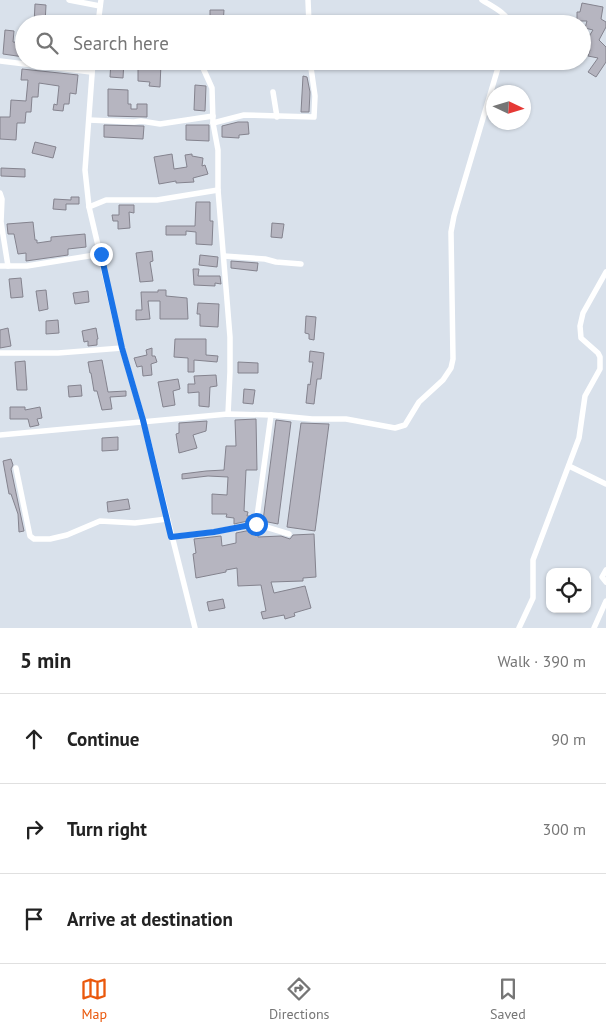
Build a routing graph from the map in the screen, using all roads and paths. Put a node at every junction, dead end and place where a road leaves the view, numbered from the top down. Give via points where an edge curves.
1 (69, 0) edge
2 (308, 0) edge
3 (482, 0) edge
4 (100, 3) edge
5 (309, 15) edge
6 (503, 15) edge
7 (0, 61) edge
8 (15, 63) edge
9 (74, 70) edge
10 (204, 70) edge
11 (311, 70) edge
12 (497, 70) edge
13 (91, 72) joint
14 (273, 92) dead end
15 (213, 116) junction
16 (277, 117) junction
17 (89, 120) junction
18 (213, 123) junction
19 (218, 190) junction
20 (0, 194) edge
21 (89, 207) junction
22 (101, 254) junction
23 (224, 256) junction
24 (301, 264) dead end
25 (0, 266) edge
26 (8, 266) junction
27 (606, 272) edge
28 (122, 348) junction
29 (0, 353) edge
30 (228, 414) junction
31 (271, 415) junction
32 (143, 420) junction
33 (0, 435) edge
34 (569, 466) junction
35 (16, 468) dead end
36 (606, 484) edge
37 (167, 519) junction
38 (256, 524) junction
39 (288, 534) dead end
40 (171, 537) junction
41 (606, 570) edge
42 (606, 582) edge
43 (606, 601) edge
44 (195, 628) edge
45 (519, 628) edge
46 (594, 628) edge

1 - 4 street
2 - 5 street
3 - 6 street
7 - 8 street
9 - 13 street
10 - 15 street via 211,83
11 - 16 street via 314,117
12 - 31 street via 451,232 453,359 448,373 419,402 405,425 395,428 346,419
13 - 17 street
14 - 16 street
15 - 17 street via 160,124
15 - 18 street
16 - 18 street via 244,115
17 - 21 street via 85,170
18 - 19 street via 218,150
19 - 21 street via 157,200 106,200
19 - 23 street
20 - 26 street
21 - 22 street
22 - 26 street
22 - 28 street
23 - 24 street
23 - 30 street via 230,346
25 - 26 street
27 - 34 street via 581,318 581,338 598,353 600,369 585,396 581,429
28 - 29 street
28 - 32 street
30 - 31 street
30 - 32 street
31 - 38 street
32 - 33 street
32 - 37 street
34 - 36 street
34 - 45 street via 533,560 533,598
35 - 37 street via 30,536 34,539 67,535 100,521 136,523
37 - 40 street
38 - 39 street
38 - 40 street
40 - 44 street
41 - 42 street via 602,577
43 - 46 street

